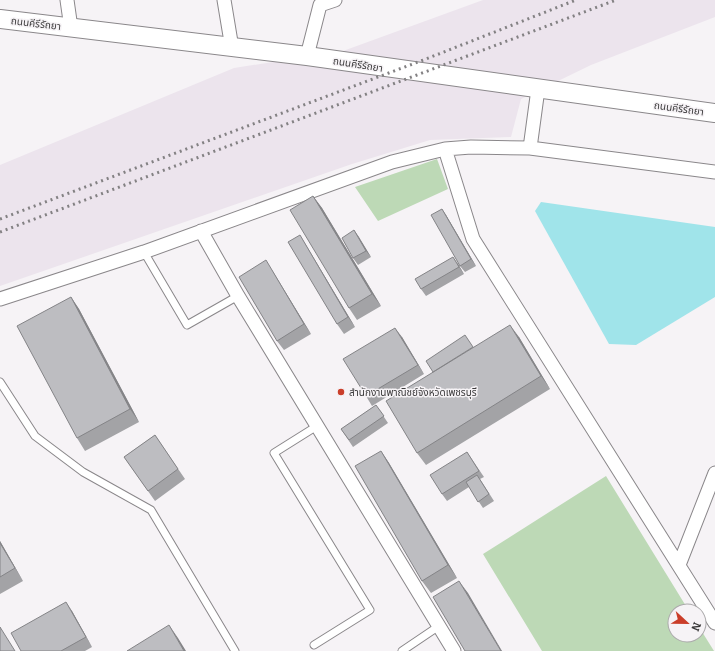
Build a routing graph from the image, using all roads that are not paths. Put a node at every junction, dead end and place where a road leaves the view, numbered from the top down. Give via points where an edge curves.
1 (67, 0) edge
2 (224, 0) edge
3 (335, 0) edge
4 (0, 19) edge
5 (71, 28) junction
6 (232, 48) junction
7 (307, 56) junction
8 (538, 88) junction
9 (715, 113) edge
10 (530, 148) junction
11 (445, 149) junction
12 (715, 172) edge
13 (201, 231) junction
14 (144, 252) junction
15 (238, 296) junction
16 (0, 300) edge
17 (0, 382) edge
18 (317, 426) junction
19 (715, 473) edge
20 (679, 565) junction
21 (715, 623) edge
22 (439, 626) junction
23 (314, 645) dead end
24 (235, 651) edge
25 (402, 651) edge
26 (454, 651) edge

1 - 5 street
2 - 6 street
3 - 7 street via 320,5
4 - 5 street, ถนนคีรีรัถยา
5 - 6 street, ถนนคีรีรัถยา
6 - 7 street, ถนนคีรีรัถยา
7 - 8 street, ถนนคีรีรัถยา
8 - 9 street, ถนนคีรีรัถยา
8 - 10 street
10 - 11 street
10 - 12 street
11 - 13 street via 392,162
11 - 20 street via 473,238
13 - 14 street
13 - 15 street
14 - 15 lane via 187,325
14 - 16 street
15 - 18 street
17 - 24 lane via 35,436 83,472 151,510
18 - 22 street
18 - 23 lane via 274,452 370,610
19 - 20 street
20 - 21 street
22 - 25 lane
22 - 26 street

